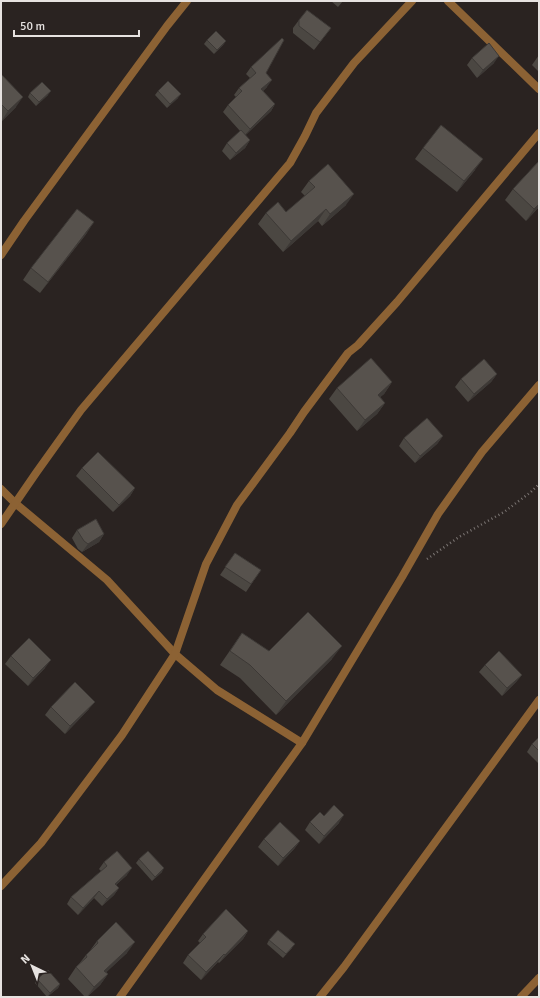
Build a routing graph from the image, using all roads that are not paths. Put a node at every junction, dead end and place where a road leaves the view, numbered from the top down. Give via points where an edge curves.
1 (187, 1) edge
2 (412, 1) edge
3 (448, 1) edge
4 (539, 89) edge
5 (539, 133) edge
6 (1, 255) edge
7 (539, 385) edge
8 (1, 489) edge
9 (16, 503) junction
10 (1, 524) edge
11 (175, 654) junction
12 (539, 700) edge
13 (302, 743) junction
14 (1, 886) edge
15 (539, 978) edge
16 (120, 997) edge
17 (320, 997) edge
18 (521, 997) edge

1 - 6 street
2 - 9 street via 354,64 316,113 290,163 81,410
3 - 4 street
5 - 11 street via 397,302 348,353 237,505 206,564
7 - 13 street via 482,452 438,514
8 - 9 street
9 - 10 street
9 - 11 street via 107,580
11 - 13 street via 217,690
11 - 14 street via 122,735 41,843
12 - 17 street
13 - 16 street
15 - 18 street

